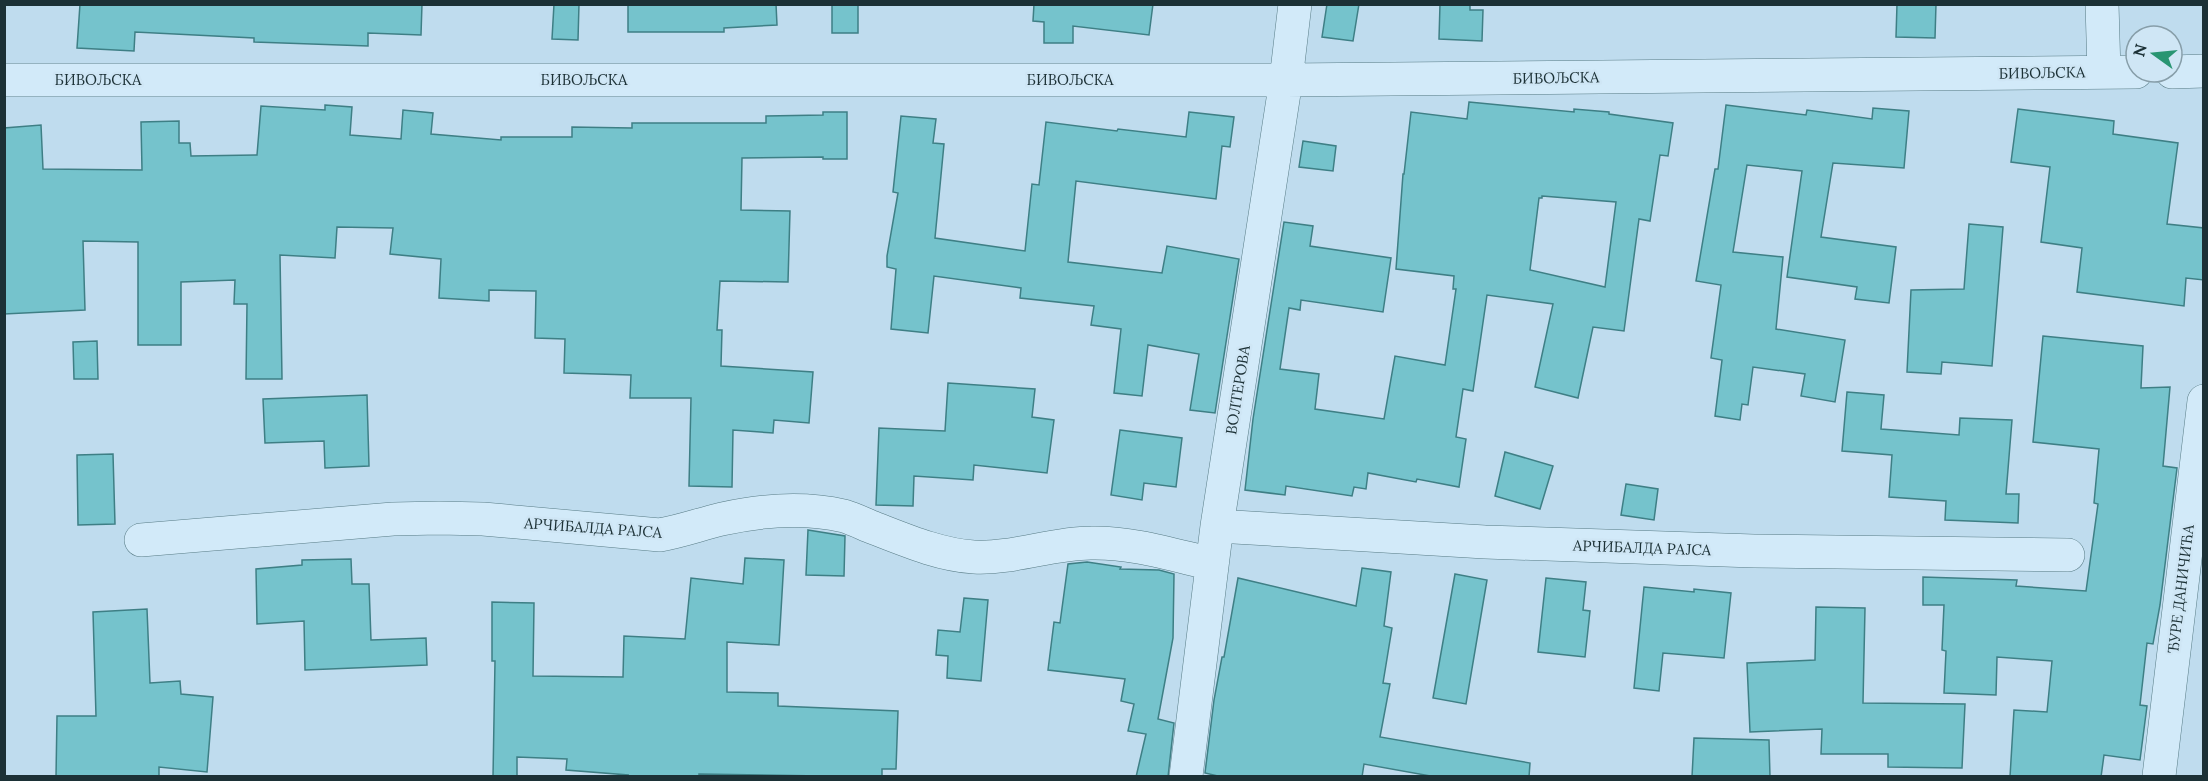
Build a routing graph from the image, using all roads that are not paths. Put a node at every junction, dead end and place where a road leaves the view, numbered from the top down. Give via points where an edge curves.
1 (1295, 4) edge
2 (2102, 4) edge
3 (2204, 71) edge
4 (2104, 72) junction
5 (2124, 72) edge
6 (2184, 72) edge
7 (4, 80) edge
8 (1286, 80) junction
9 (2204, 401) edge
10 (1217, 526) junction
11 (141, 540) dead end
12 (2068, 555) dead end
13 (1212, 564) junction
14 (2193, 564) edge
15 (1186, 777) edge
16 (2159, 777) edge

1 - 8 street, ВОЛТЕРОВА
2 - 4 street
3 - 6 street
4 - 5 street, БИВОЉСКА
4 - 8 street, БИВОЉСКА
7 - 8 street, БИВОЉСКА
8 - 10 street, ВОЛТЕРОВА
9 - 14 street, ЂУРЕ ДАНИЧИЋА
10 - 12 street, АРЧИБАЛДА РАЈСА via 1508,543
10 - 13 street, ВОЛТЕРОВА
11 - 13 street, АРЧИБАЛДА РАЈСА via 439,518 660,535 764,512 810,510 846,517 951,554 1011,554 1090,542 1119,544
13 - 15 street, ВОЛТЕРОВА
14 - 16 street, ЂУРЕ ДАНИЧИЋА

